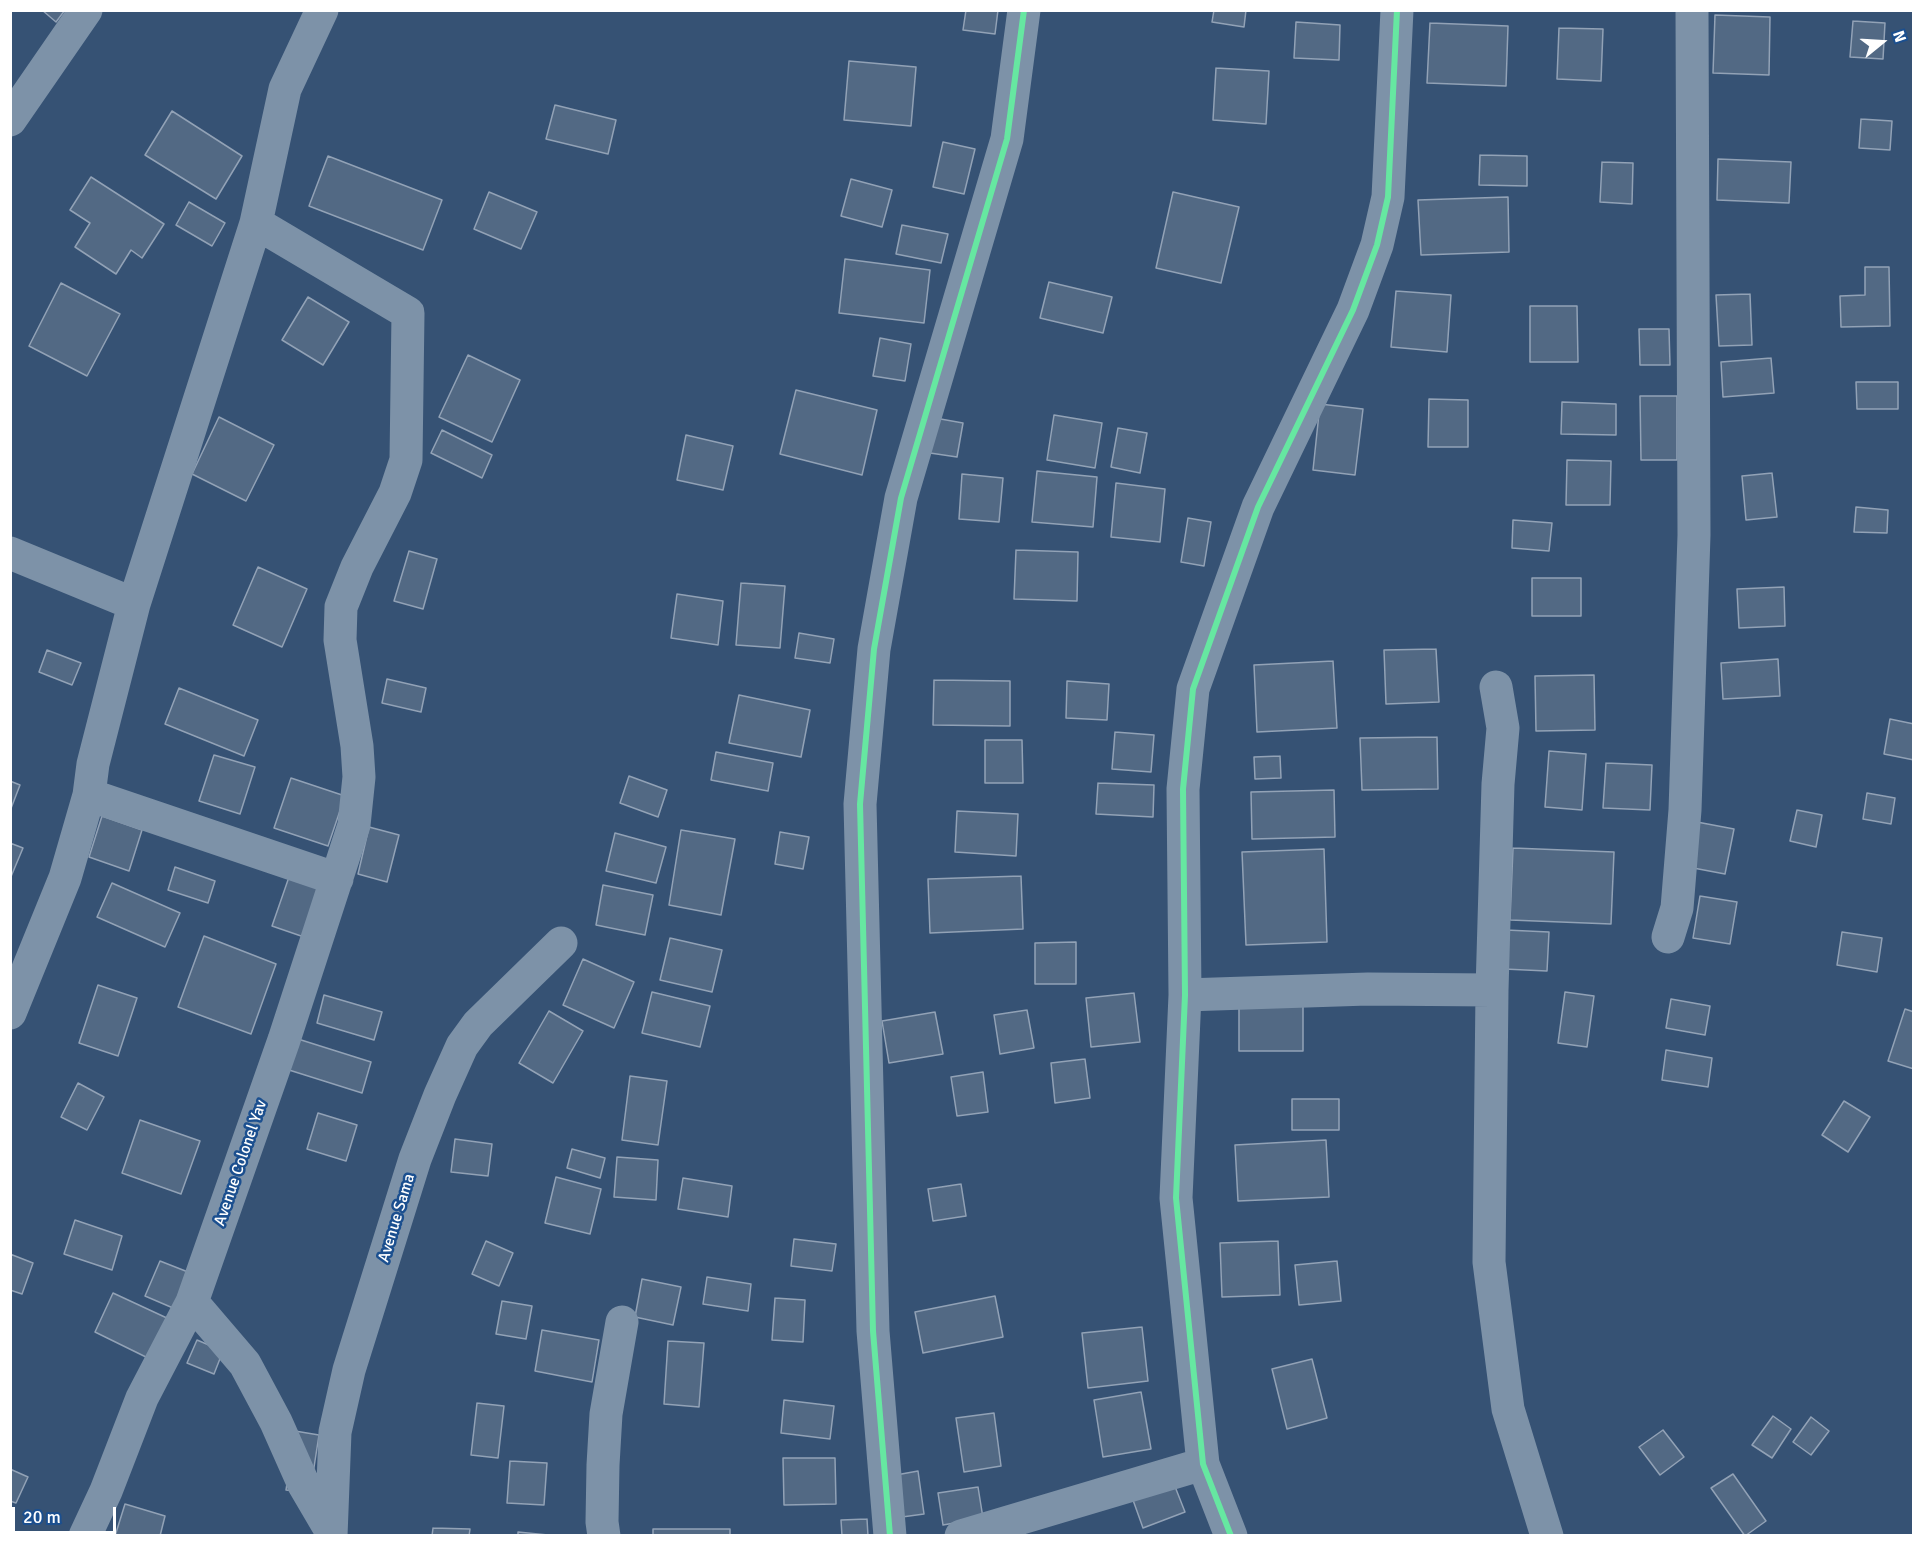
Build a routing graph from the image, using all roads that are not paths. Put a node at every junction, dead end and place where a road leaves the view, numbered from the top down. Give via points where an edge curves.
1 (86, 10) edge
2 (322, 10) edge
3 (1024, 10) edge
4 (1397, 10) edge
5 (1692, 10) edge
6 (10, 120) edge
7 (256, 223) junction
8 (10, 553) edge
9 (134, 603) junction
10 (1496, 687) dead end
11 (89, 795) junction
12 (337, 879) junction
13 (1668, 937) dead end
14 (561, 943) dead end
15 (1492, 990) junction
16 (1185, 995) junction
17 (10, 1013) edge
18 (192, 1302) junction
19 (622, 1322) dead end
20 (1203, 1464) junction
21 (332, 1533) edge
22 (85, 1536) edge
23 (604, 1536) edge
24 (890, 1536) edge
25 (960, 1536) edge
26 (1231, 1536) edge
27 (1547, 1536) edge

1 - 6 street
2 - 7 street via 285,89
3 - 24 street via 1007,139 901,498 874,649 861,792 873,1331
4 - 16 street via 1388,197 1377,245 1353,310 1258,507 1193,689 1183,789
5 - 13 street via 1693,547 1685,810 1677,908
7 - 9 street
7 - 12 street, Avenue Colonel Yav via 408,313 406,460 395,493 341,607 340,640 359,777 354,825
8 - 9 street
9 - 11 street via 93,764
10 - 15 street via 1503,728
11 - 12 street
11 - 17 street via 65,878
12 - 18 street, Avenue Colonel Yav
14 - 21 street, Avenue Sama via 478,1024 462,1046 440,1095 350,1370 335,1432
15 - 16 street via 1368,989
15 - 27 street via 1489,1262 1508,1409
16 - 20 street via 1176,1198
18 - 21 street via 245,1364
18 - 22 street, Avenue Colonel Yav via 142,1398
19 - 23 street via 606,1414
20 - 25 street
20 - 26 street

